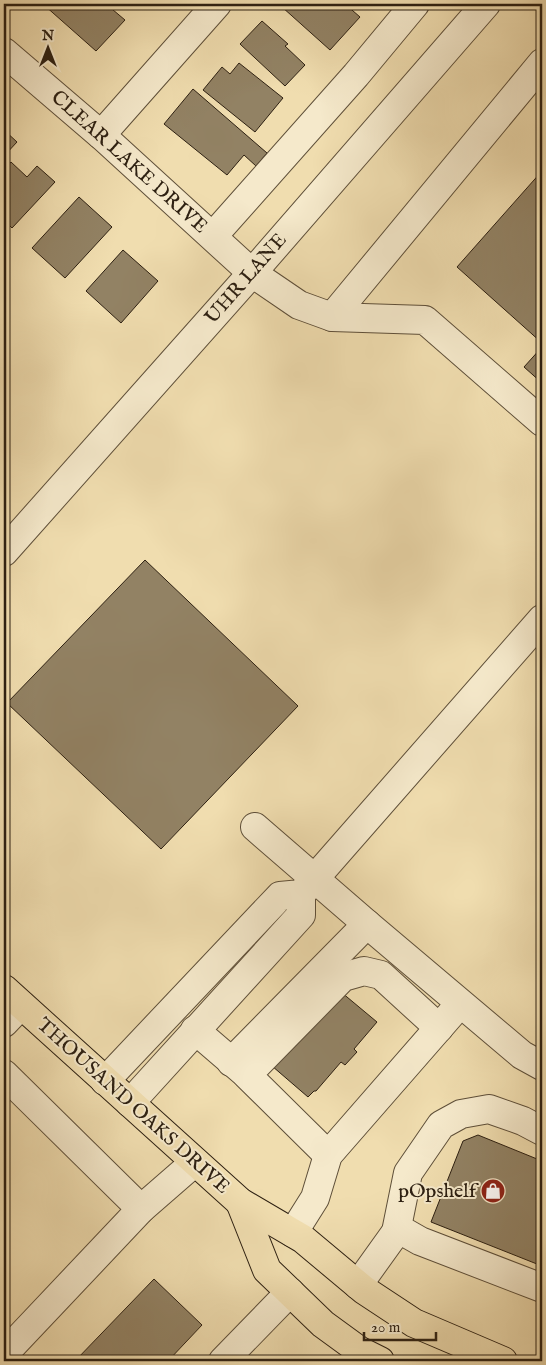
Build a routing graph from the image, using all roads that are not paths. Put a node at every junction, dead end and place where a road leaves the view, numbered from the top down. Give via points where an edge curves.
1 (216, 4) edge
2 (415, 4) edge
3 (486, 4) edge
4 (4, 52) edge
5 (542, 63) edge
6 (102, 135) junction
7 (212, 236) junction
8 (252, 273) junction
9 (332, 317) junction
10 (542, 422) edge
11 (4, 552) edge
12 (542, 619) edge
13 (255, 827) dead end
14 (308, 886) junction
15 (367, 924) junction
16 (461, 1003) junction
17 (10, 1006) edge
18 (440, 1028) junction
19 (195, 1030) junction
20 (539, 1058) edge
21 (239, 1068) junction
22 (4, 1074) edge
23 (105, 1081) junction
24 (130, 1103) junction
25 (542, 1131) edge
26 (328, 1155) junction
27 (195, 1162) junction
28 (240, 1202) junction
29 (141, 1209) junction
30 (396, 1232) junction
31 (293, 1233) junction
32 (358, 1286) junction
33 (542, 1288) edge
34 (290, 1292) junction
35 (4, 1354) edge
36 (222, 1361) edge
37 (380, 1361) edge
38 (503, 1361) edge

1 - 6 street
2 - 7 street
3 - 8 street, UHR LANE
4 - 6 street, CLEAR LAKE DRIVE
5 - 9 street
6 - 7 street, CLEAR LAKE DRIVE
7 - 8 street, CLEAR LAKE DRIVE
8 - 9 street, CLEAR LAKE DRIVE via 299,305
8 - 11 street, UHR LANE
9 - 10 street, CLEAR LAKE DRIVE via 425,320
12 - 14 street
13 - 14 street
14 - 15 street
14 - 19 street via 301,915
14 - 23 street via 280,896
15 - 16 street
15 - 21 street
16 - 18 street
16 - 20 street via 522,1055
17 - 23 main road, THOUSAND OAKS DRIVE
18 - 21 street via 381,975 364,971 344,977
18 - 26 street
19 - 21 street
19 - 24 street
21 - 26 street
22 - 29 street
23 - 24 main road, THOUSAND OAKS DRIVE
24 - 27 main road, THOUSAND OAKS DRIVE
25 - 30 street via 523,1120 489,1108 462,1114 441,1125 408,1173
26 - 31 street via 315,1198
27 - 28 main road, THOUSAND OAKS DRIVE
27 - 29 street
28 - 31 main road, THOUSAND OAKS DRIVE
28 - 34 main road, THOUSAND OAKS DRIVE via 267,1270
29 - 35 street
30 - 32 street
30 - 33 street via 406,1233
31 - 32 main road, THOUSAND OAKS DRIVE
32 - 38 main road, THOUSAND OAKS DRIVE via 414,1323
34 - 36 street
34 - 37 main road, THOUSAND OAKS DRIVE via 323,1324 360,1351

